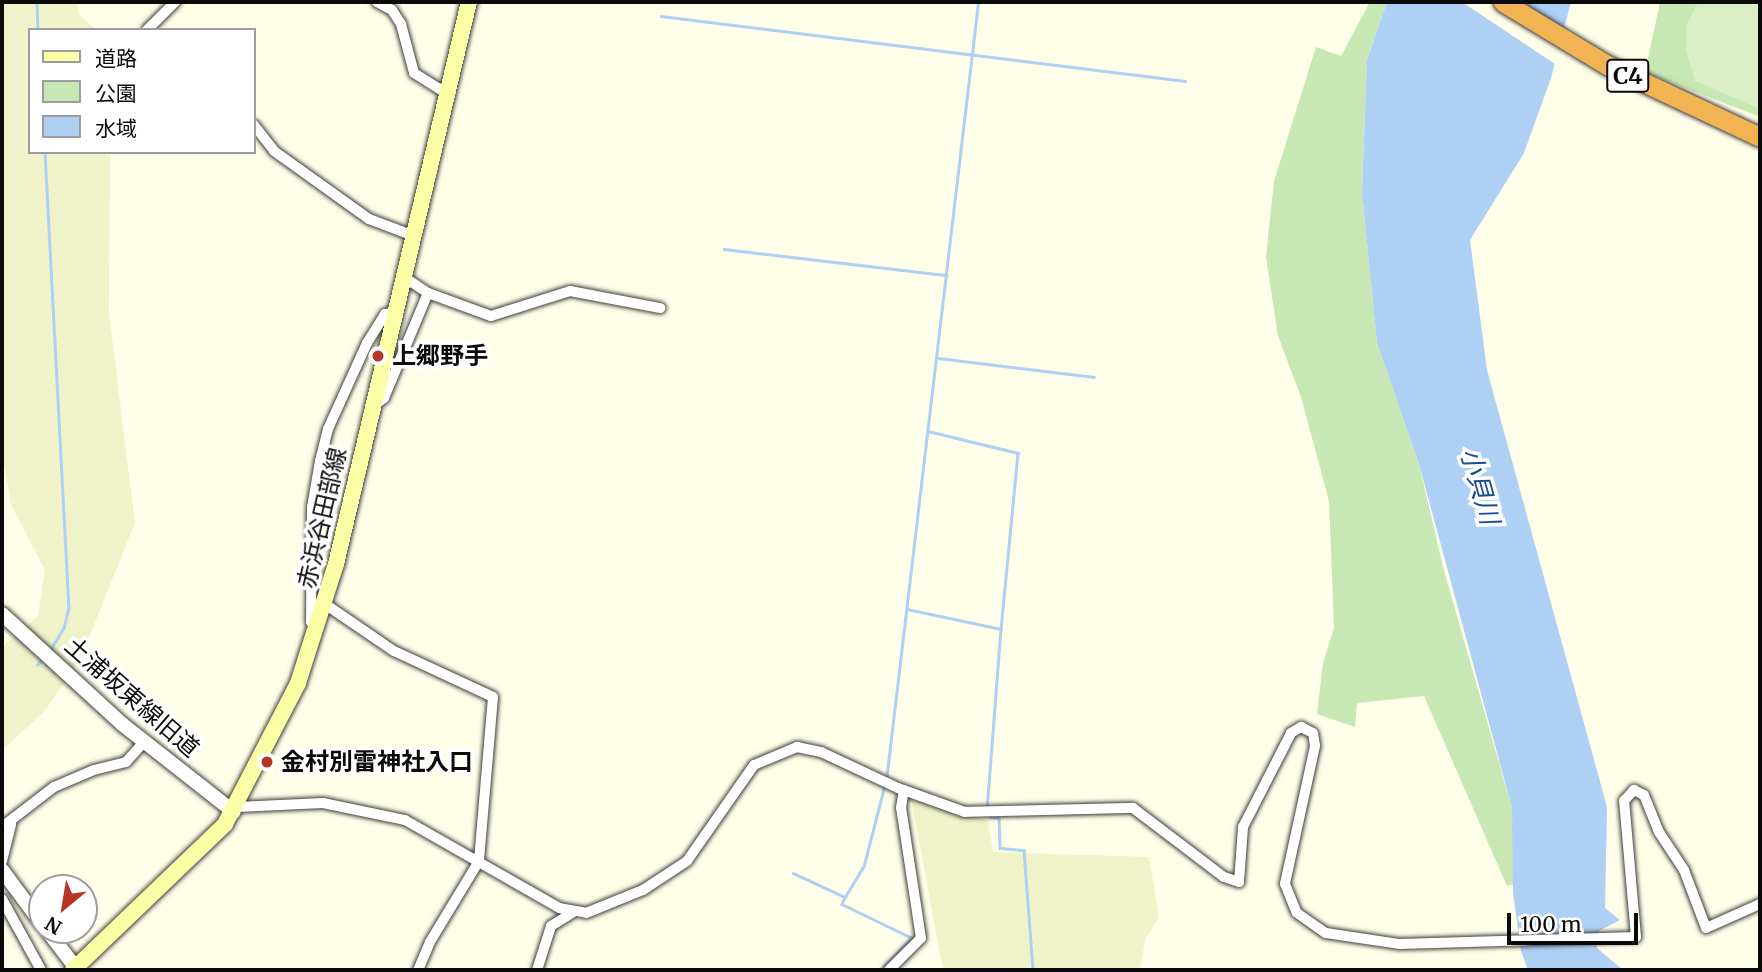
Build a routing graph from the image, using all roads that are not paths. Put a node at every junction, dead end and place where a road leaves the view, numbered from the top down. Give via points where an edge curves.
1 (175, 2) edge
2 (377, 2) edge
3 (469, 2) edge
4 (1503, 2) edge
5 (149, 28) edge
6 (447, 94) junction
7 (256, 128) edge
8 (1760, 137) edge
9 (414, 236) junction
10 (404, 277) junction
11 (428, 293) junction
12 (660, 308) dead end
13 (395, 313) junction
14 (372, 407) junction
15 (325, 604) junction
16 (2, 614) edge
17 (318, 628) junction
18 (145, 741) junction
19 (904, 790) junction
20 (236, 809) junction
21 (6, 826) edge
22 (2, 861) edge
23 (479, 862) junction
24 (2, 870) edge
25 (2, 900) edge
26 (1760, 904) edge
27 (28, 905) edge
28 (573, 912) junction
29 (57, 944) edge
30 (75, 969) edge
31 (41, 970) edge
32 (418, 970) edge
33 (537, 970) edge
34 (889, 970) edge

1 - 5 street
2 - 6 street via 392,10 401,24 414,73
3 - 6 main road, 赤浜谷田部線
4 - 8 highway, C4 via 1607,65
6 - 9 main road, 赤浜谷田部線
7 - 9 street via 274,151 369,219
9 - 10 main road, 赤浜谷田部線
10 - 11 street
10 - 13 main road, 赤浜谷田部線
11 - 12 street via 491,316 570,291
11 - 14 street via 384,398
13 - 14 main road, 赤浜谷田部線
13 - 17 street via 385,314 367,343 328,429 320,461 312,507 311,622
14 - 15 main road, 赤浜谷田部線
15 - 17 main road, 赤浜谷田部線
15 - 23 street via 394,652 493,697
16 - 18 street, 土浦坂東線旧道
17 - 20 main road, 赤浜谷田部線 via 284,715
18 - 20 street, 土浦坂東線旧道
18 - 21 street via 126,762 54,788
19 - 26 street via 965,812 1133,808 1224,877 1239,882 1243,827 1291,733 1307,728 1315,746 1285,884 1297,913 1326,933 1367,943 1636,937 1624,801 1634,790 1644,795 1659,832 1684,870 1706,928
19 - 28 street via 821,752 797,747 769,755 754,765 687,861 643,890 586,913
19 - 34 street via 901,808 920,938
20 - 23 street via 323,803 405,820
20 - 30 main road, 赤浜谷田部線 via 175,876
21 - 22 street
23 - 28 street
23 - 32 street
24 - 27 street
25 - 31 street
28 - 33 street via 551,926
29 - 30 street

